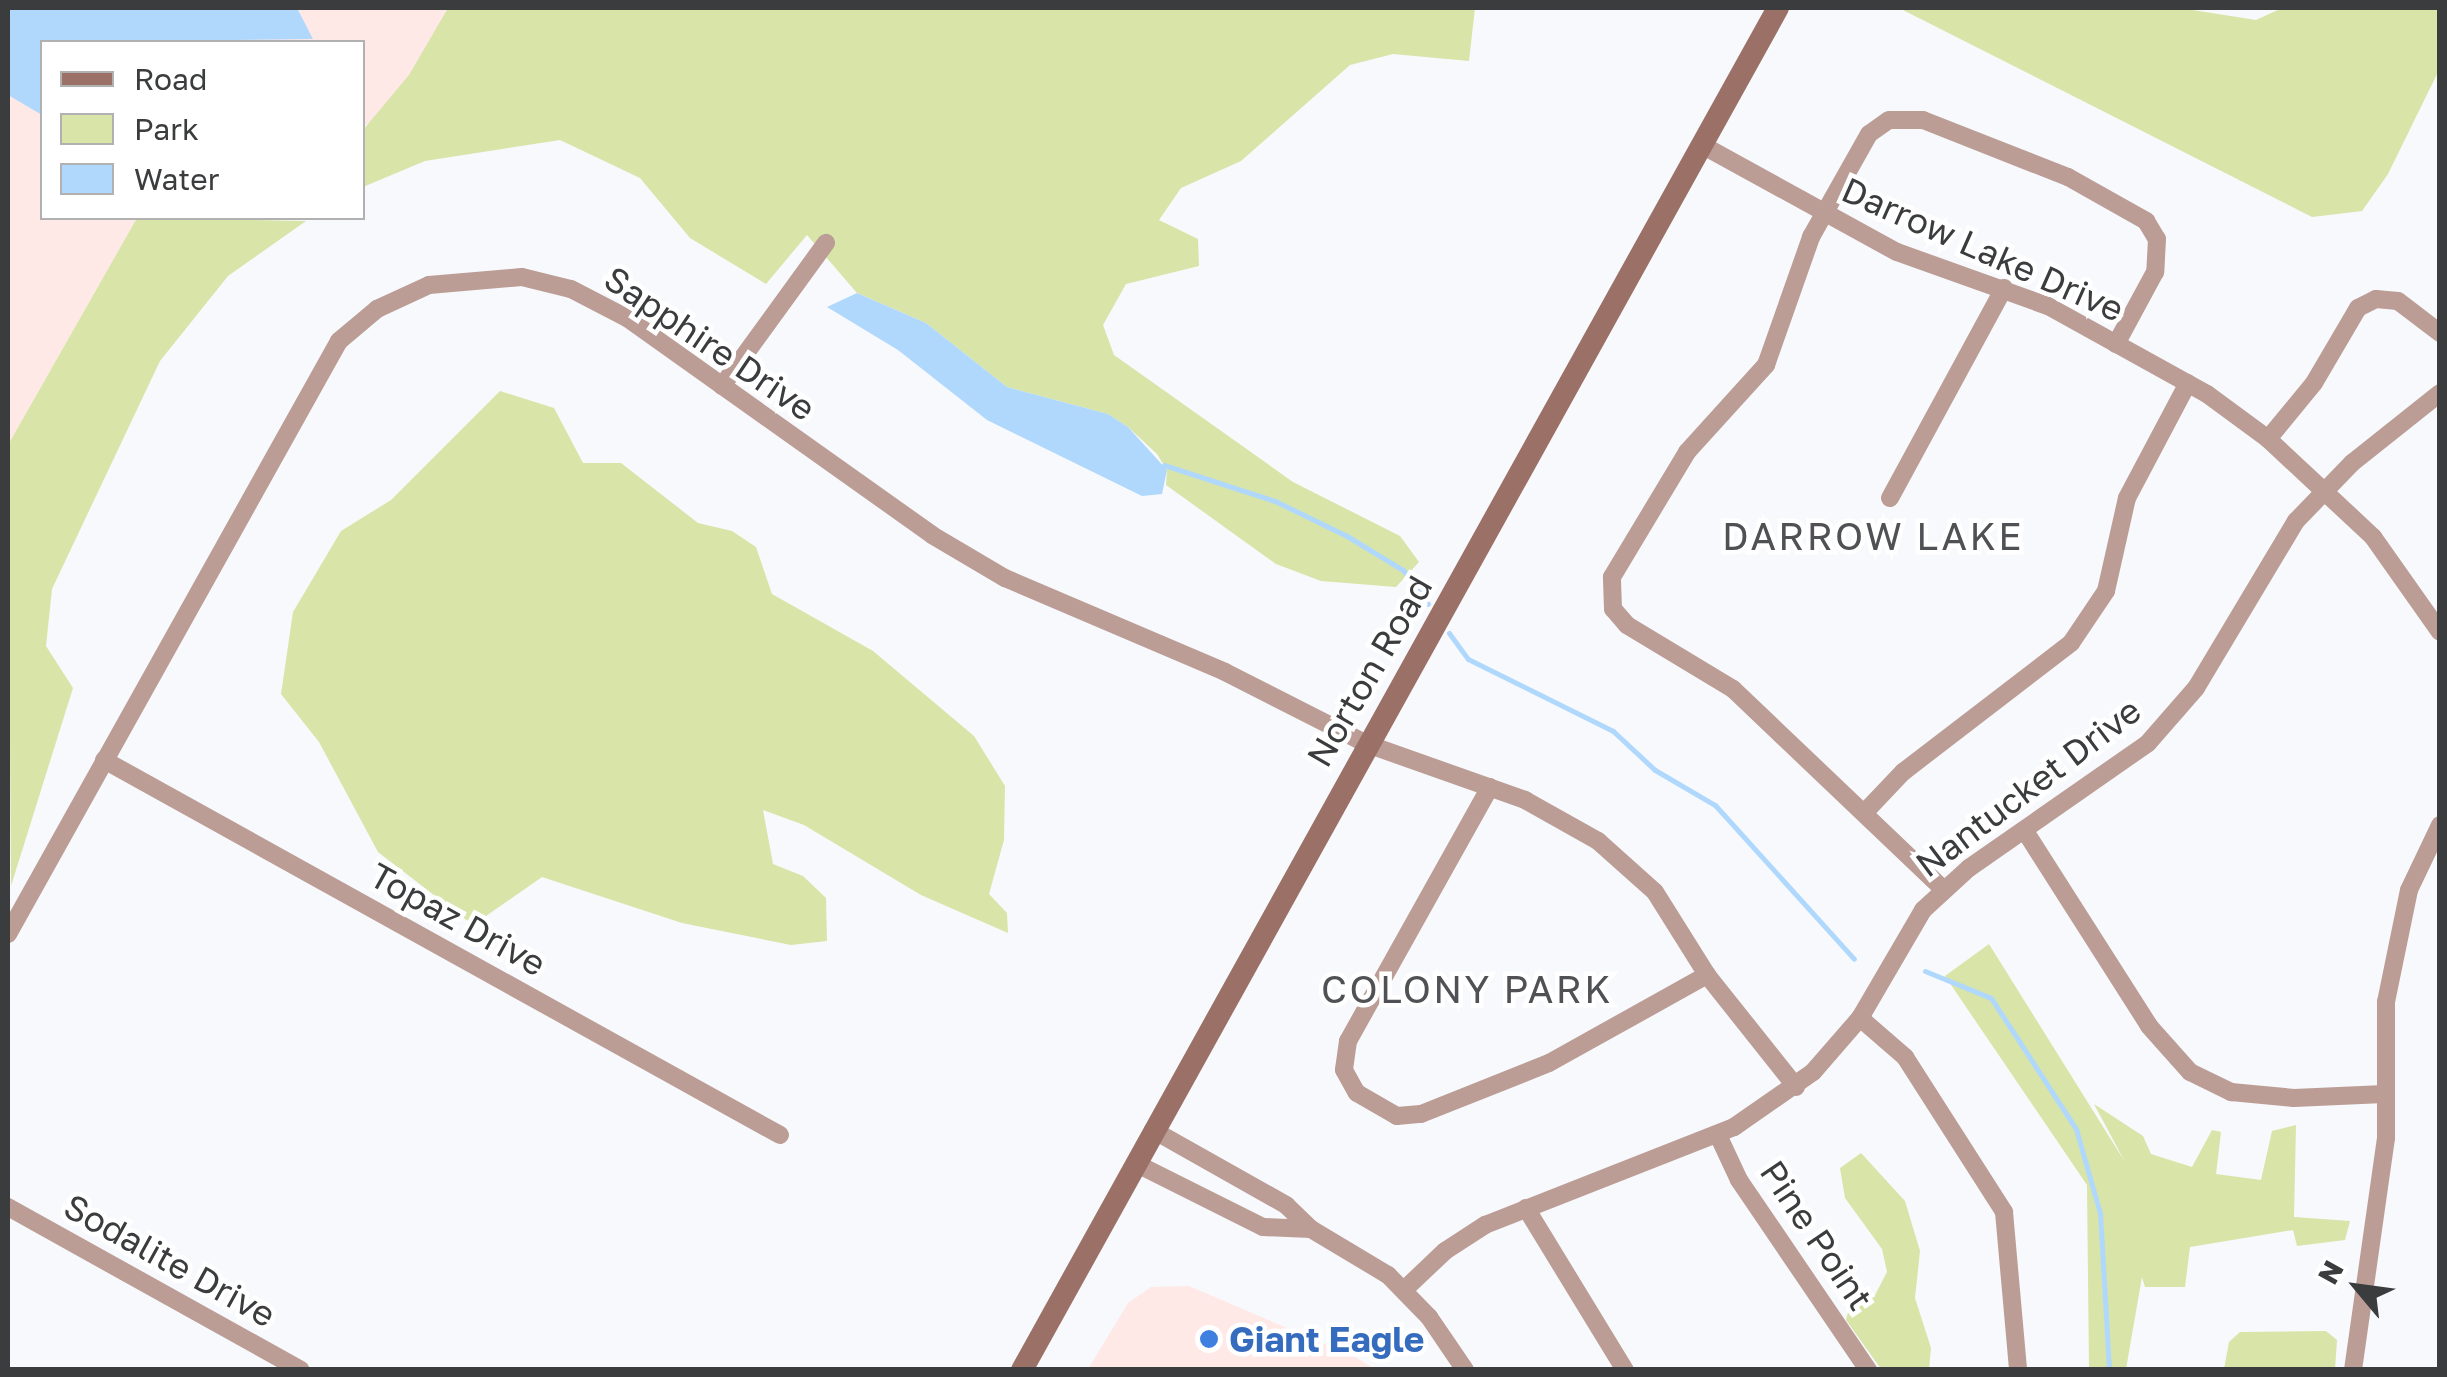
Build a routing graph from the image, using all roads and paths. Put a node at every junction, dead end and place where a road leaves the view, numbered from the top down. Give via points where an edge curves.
1 (1778, 8) edge
2 (1702, 145) junction
3 (1824, 213) junction
4 (826, 243) dead end
5 (2004, 288) junction
6 (2440, 333) edge
7 (2116, 344) junction
8 (2188, 383) junction
9 (722, 386) junction
10 (2440, 392) edge
11 (2268, 439) junction
12 (2322, 490) junction
13 (1890, 498) dead end
14 (2440, 632) edge
15 (1367, 744) junction
16 (104, 760) junction
17 (1490, 787) junction
18 (1864, 812) junction
19 (2440, 825) edge
20 (2024, 832) junction
21 (1943, 889) junction
22 (8, 934) edge
23 (1706, 975) junction
24 (1860, 1018) junction
25 (1796, 1087) junction
26 (2384, 1094) junction
27 (1153, 1130) junction
28 (780, 1134) dead end
29 (1718, 1135) junction
30 (1135, 1163) junction
31 (8, 1208) edge
32 (1526, 1208) junction
33 (1311, 1229) junction
34 (1405, 1290) junction
35 (301, 1370) edge
36 (1022, 1370) edge
37 (1465, 1370) edge
38 (1625, 1370) edge
39 (1868, 1370) edge
40 (2018, 1370) edge
41 (2353, 1370) edge

1 - 2 street, Norton Road
2 - 3 street, Darrow Lake Drive
2 - 15 street, Norton Road
3 - 5 street, Darrow Lake Drive via 1897,252
3 - 7 street via 1869,134 1888,120 1924,120 2068,177 2146,221 2157,239 2155,272
3 - 18 street via 1766,365 1687,452 1618,566 1610,597 1619,617 1733,689
4 - 9 street
5 - 7 street, Darrow Lake Drive
5 - 13 street
6 - 11 street via 2398,301 2358,308 2314,384
7 - 8 street, Darrow Lake Drive
8 - 11 street, Darrow Lake Drive
8 - 18 street via 2127,498 2106,591 2071,643 1903,772
9 - 15 street, Sapphire Drive via 992,571 1225,672
9 - 16 street, Sapphire Drive via 602,303 537,280 463,278 377,309 339,341 312,384
10 - 12 street, Nantucket Drive
11 - 12 street, Darrow Lake Drive
12 - 14 street, Darrow Lake Drive via 2373,538
12 - 20 street, Nantucket Drive via 2273,553 2220,651 2172,718 2117,769
15 - 17 street, Sapphire Drive
15 - 27 street, Norton Road
16 - 22 street, Sapphire Drive
16 - 28 street, Topaz Drive
17 - 23 street, Sapphire Drive via 1524,800 1628,864 1655,892
17 - 23 street via 1348,1041 1344,1070 1357,1093 1398,1116 1420,1114 1549,1063
18 - 21 street
19 - 26 street via 2399,928 2386,1002
20 - 21 street, Nantucket Drive
20 - 26 street via 2148,1026 2190,1072 2231,1092
21 - 24 street, Nantucket Drive via 1906,934
23 - 25 street, Sapphire Drive
24 - 25 street, Nantucket Drive
24 - 40 street via 1904,1057 2004,1212
25 - 29 street, Nantucket Drive
26 - 41 street via 2386,1138
27 - 30 street, Norton Road
27 - 33 street via 1286,1205
29 - 32 street, Nantucket Drive
29 - 39 street, Pine Point via 1740,1180
30 - 33 street via 1263,1228
30 - 36 street, Norton Road
31 - 35 street, Sodalite Drive
32 - 34 street, Nantucket Drive via 1466,1236
32 - 38 street
33 - 34 street
34 - 37 street

